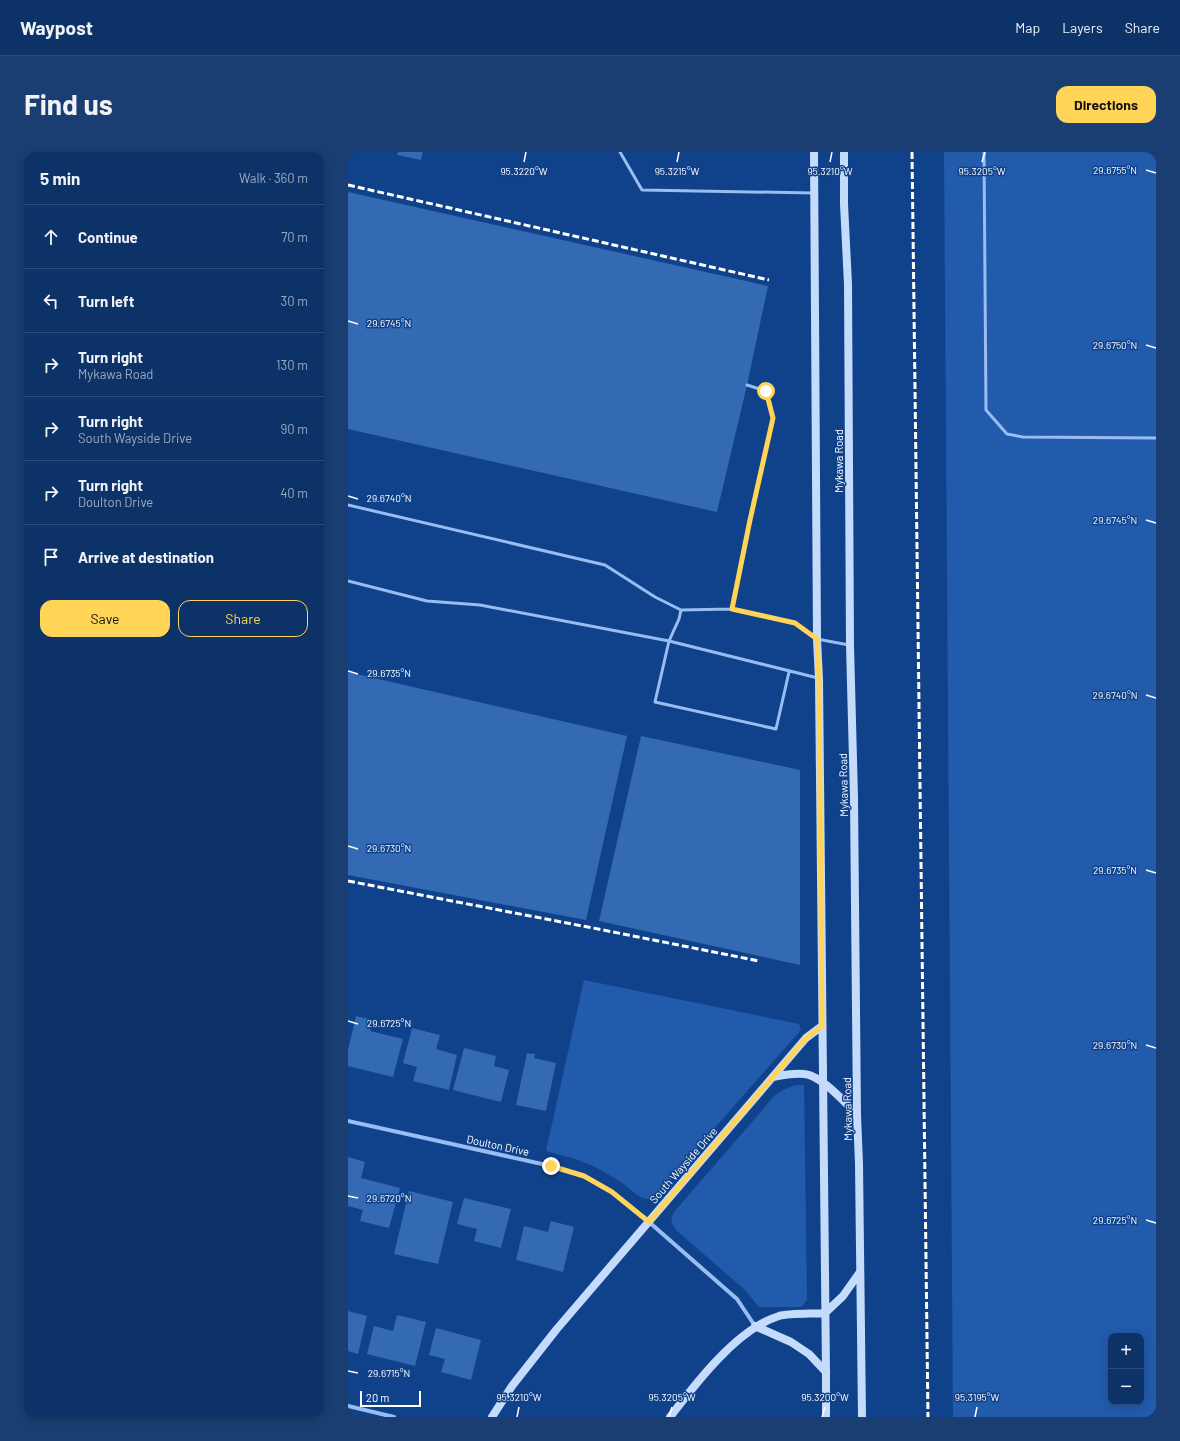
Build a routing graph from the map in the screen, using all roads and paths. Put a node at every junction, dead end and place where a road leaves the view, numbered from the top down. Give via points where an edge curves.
1 (620, 152) edge
2 (814, 152) edge
3 (844, 152) edge
4 (984, 152) edge
5 (814, 193) junction
6 (747, 385) dead end
7 (1156, 438) edge
8 (348, 505) edge
9 (348, 581) edge
10 (732, 609) junction
11 (681, 610) junction
12 (817, 639) junction
13 (669, 641) junction
14 (850, 645) junction
15 (789, 672) junction
16 (819, 679) junction
17 (822, 1026) junction
18 (773, 1077) junction
19 (823, 1082) junction
20 (857, 1115) junction
21 (348, 1121) edge
22 (649, 1222) junction
23 (860, 1272) junction
24 (825, 1313) junction
25 (755, 1326) junction
26 (826, 1372) junction
27 (348, 1406) edge
28 (394, 1417) edge
29 (492, 1417) edge
30 (670, 1417) edge
31 (826, 1417) edge
32 (862, 1417) edge

1 - 5 lane via 642,190
2 - 5 main road, Mykawa Road
3 - 14 main road, Mykawa Road via 848,284
4 - 7 lane via 986,410 1007,434 1023,437
5 - 12 main road, Mykawa Road
6 - 10 lane via 766,391 773,418
8 - 11 lane via 604,565
9 - 13 lane via 427,601 480,605
10 - 11 lane
10 - 12 lane via 795,623
11 - 13 lane via 680,619
12 - 14 lane
12 - 16 main road, Mykawa Road
13 - 15 lane
13 - 15 lane via 655,702 776,729
14 - 20 main road, Mykawa Road
15 - 16 lane
16 - 17 main road, Mykawa Road
17 - 18 main road, South Wayside Drive via 806,1038
17 - 19 main road, Mykawa Road
18 - 19 main road via 806,1074
18 - 22 main road, South Wayside Drive
19 - 20 main road
19 - 24 main road, Mykawa Road
20 - 23 main road, Mykawa Road via 860,1163
21 - 22 street, Doulton Drive via 551,1166 584,1176 612,1192
22 - 25 street, Doulton Drive via 738,1300
22 - 29 main road, South Wayside Drive via 556,1330 512,1386
23 - 24 main road via 843,1296
23 - 32 main road, Mykawa Road
24 - 25 main road via 780,1315
24 - 26 main road, Mykawa Road
25 - 26 main road via 791,1342 809,1354
25 - 30 main road via 731,1346
26 - 31 main road, Mykawa Road
27 - 28 street

